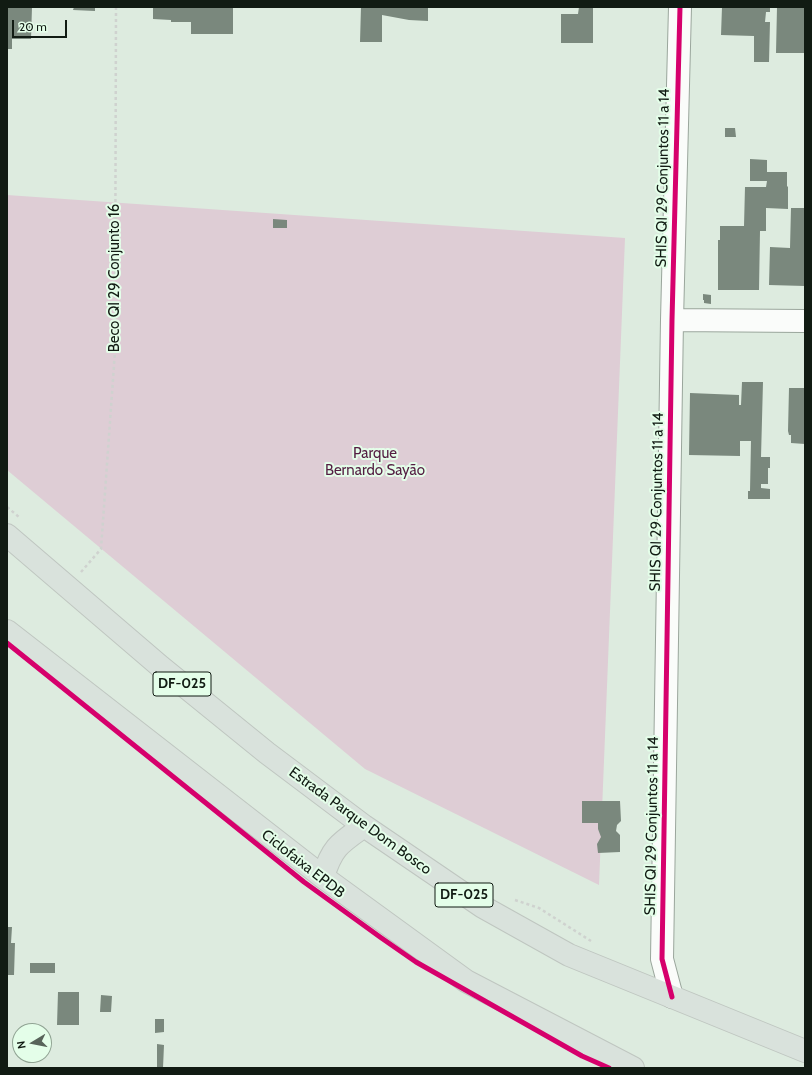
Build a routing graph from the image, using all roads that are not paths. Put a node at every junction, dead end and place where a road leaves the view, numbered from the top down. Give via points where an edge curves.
1 (680, 7) edge
2 (672, 320) junction
3 (805, 321) edge
4 (7, 535) edge
5 (7, 631) edge
6 (364, 826) junction
7 (323, 877) junction
8 (662, 959) junction
9 (641, 984) junction
10 (672, 997) junction
11 (805, 1051) edge
12 (633, 1068) edge

1 - 2 street, SHIS QI 29 Conjuntos 11 a 14
2 - 3 street
2 - 8 street, SHIS QI 29 Conjuntos 11 a 14
4 - 6 main road, Estrada Parque Dom Bosco / DF-025 via 75,580 161,667 267,753
5 - 7 main road
6 - 7 main road via 344,840 333,852
6 - 9 main road, Estrada Parque Dom Bosco / DF-025 via 483,907 569,955
7 - 12 main road via 466,981
8 - 9 street
8 - 10 street, SHIS QI 29 Conjuntos 11 a 14
9 - 10 main road, Estrada Parque Dom Bosco / DF-025
10 - 11 main road, Estrada Parque Dom Bosco / DF-025

